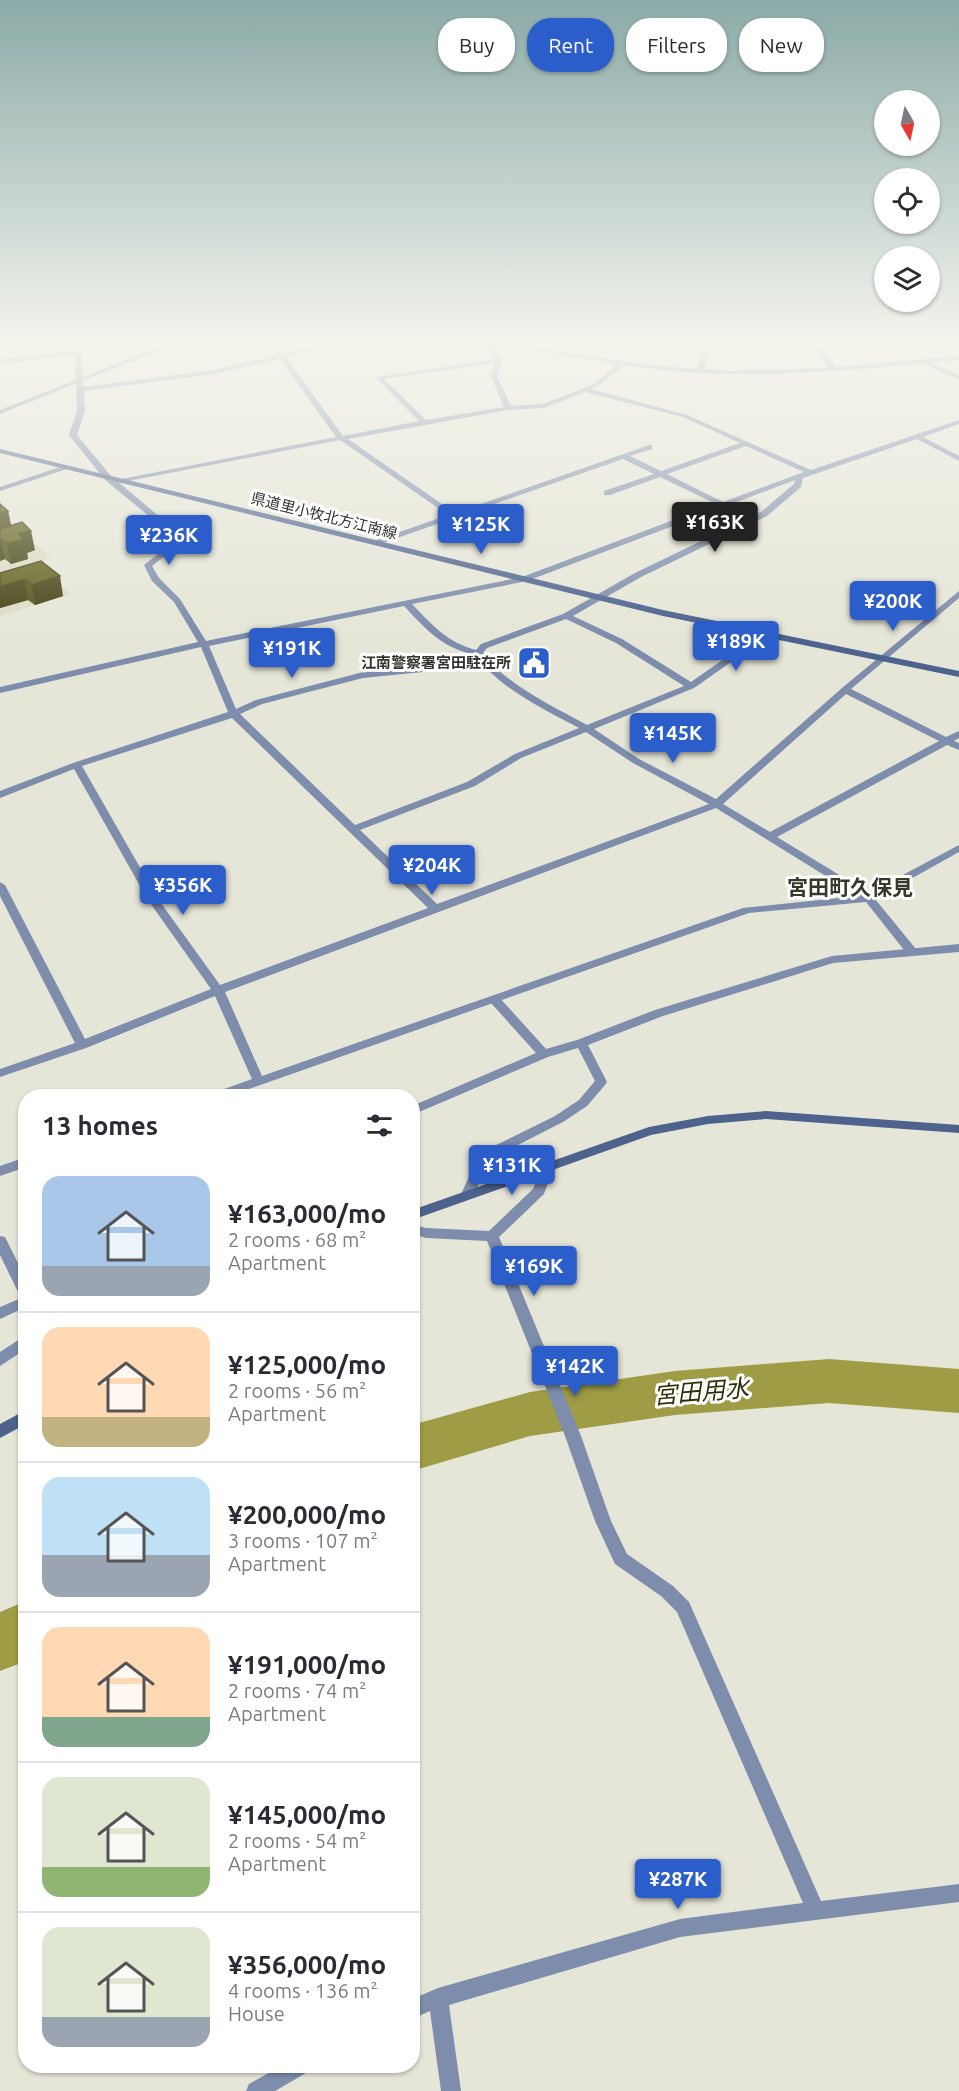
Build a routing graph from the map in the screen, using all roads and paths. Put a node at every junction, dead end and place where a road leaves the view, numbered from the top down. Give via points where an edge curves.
1 (76, 439) edge
2 (332, 439) edge
3 (342, 439) edge
4 (738, 439) edge
5 (910, 439) edge
6 (922, 439) edge
7 (748, 443) junction
8 (649, 447) dead end
9 (0, 451) edge
10 (624, 456) junction
11 (959, 459) edge
12 (66, 468) junction
13 (812, 473) junction
14 (660, 474) junction
15 (799, 477) junction
16 (108, 478) junction
17 (121, 481) junction
18 (0, 489) edge
19 (607, 493) dead end
20 (724, 505) junction
21 (453, 515) junction
22 (377, 543) junction
23 (524, 579) junction
24 (959, 594) edge
25 (596, 597) junction
26 (407, 604) junction
27 (566, 616) junction
28 (764, 635) junction
29 (204, 645) junction
30 (478, 653) junction
31 (882, 659) junction
32 (959, 674) edge
33 (692, 686) junction
34 (0, 690) edge
35 (845, 690) junction
36 (233, 713) junction
37 (586, 728) junction
38 (959, 734) edge
39 (946, 740) junction
40 (959, 747) edge
41 (76, 765) junction
42 (0, 795) edge
43 (717, 804) junction
44 (352, 830) junction
45 (769, 837) junction
46 (959, 848) edge
47 (0, 885) edge
48 (869, 898) junction
49 (437, 910) junction
50 (959, 948) edge
51 (912, 952) junction
52 (218, 990) junction
53 (495, 1000) junction
54 (581, 1043) junction
55 (82, 1045) junction
56 (544, 1054) junction
57 (0, 1073) edge
58 (259, 1082) junction
59 (238, 1089) edge
60 (420, 1108) edge
61 (959, 1129) edge
62 (18, 1165) edge
63 (548, 1166) junction
64 (0, 1171) edge
65 (468, 1194) junction
66 (420, 1212) edge
67 (420, 1231) edge
68 (492, 1236) junction
69 (0, 1241) edge
70 (18, 1278) edge
71 (18, 1305) edge
72 (0, 1313) edge
73 (18, 1347) edge
74 (0, 1360) edge
75 (18, 1421) edge
76 (0, 1432) edge
77 (959, 1893) edge
78 (816, 1912) junction
79 (438, 1998) junction
80 (420, 2005) edge
81 (287, 2073) edge
82 (256, 2091) edge
83 (452, 2091) edge

1 - 16 street
2 - 17 street
3 - 21 street
4 - 7 street
5 - 13 street
6 - 11 street
7 - 13 street
7 - 14 street
8 - 10 street
9 - 12 main road, 県道里小牧北方江南線
10 - 14 street
10 - 21 street
12 - 16 main road, 県道里小牧北方江南線
12 - 18 street
13 - 15 street
14 - 19 street
14 - 20 street
15 - 20 street
15 - 25 street via 798,485 764,514
16 - 17 main road, 県道里小牧北方江南線
16 - 29 street via 182,539 148,565 154,579 177,601
17 - 22 main road, 県道里小牧北方江南線
20 - 23 street
21 - 22 street
22 - 23 main road, 県道里小牧北方江南線
23 - 25 main road, 県道里小牧北方江南線
23 - 26 street
24 - 31 street
25 - 27 street
25 - 28 main road, 県道里小牧北方江南線
26 - 29 street
26 - 30 street via 456,649
27 - 30 street via 484,646
27 - 33 street via 619,642
28 - 31 main road, 県道里小牧北方江南線
28 - 33 street
29 - 34 street
29 - 36 street
30 - 36 street via 423,669 363,675 259,702
30 - 37 street via 488,667 537,702
31 - 32 main road, 県道里小牧北方江南線
31 - 35 street
33 - 37 street
35 - 39 street
35 - 43 street
36 - 41 street
36 - 44 street
37 - 43 street via 636,761
37 - 44 street via 518,756 471,784
38 - 39 street
39 - 40 street
39 - 45 street
41 - 42 street
41 - 52 street via 153,900
43 - 45 street
43 - 49 street
44 - 49 street
45 - 48 street
46 - 48 street
47 - 55 street
48 - 51 street
48 - 53 street via 747,910
49 - 52 street
50 - 51 street
51 - 54 street via 832,960 659,1013
52 - 55 street
52 - 58 street
53 - 56 street
53 - 58 street
54 - 56 street
54 - 65 street via 601,1082 583,1103 559,1119 485,1156
55 - 57 street
56 - 60 street
58 - 59 street
61 - 63 main road via 766,1115 708,1120 650,1131
62 - 64 street
63 - 65 main road
63 - 68 street via 539,1191
65 - 66 main road
67 - 68 street
68 - 78 street via 621,1559 668,1591 683,1607
69 - 70 street
71 - 72 street
73 - 74 street
75 - 76 main road
77 - 78 street
78 - 79 street via 680,1928
79 - 80 street
79 - 83 street
81 - 82 street

